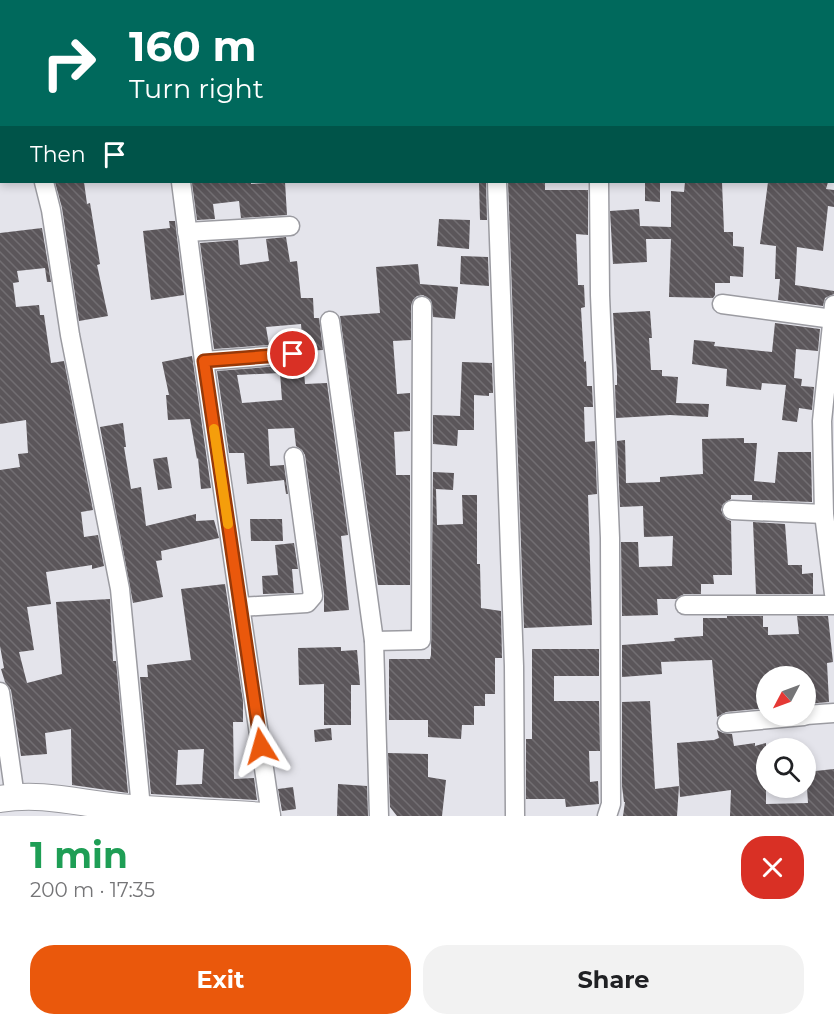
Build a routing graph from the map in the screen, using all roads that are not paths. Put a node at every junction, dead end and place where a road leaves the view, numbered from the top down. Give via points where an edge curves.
1 (44, 183) edge
2 (181, 183) edge
3 (497, 183) edge
4 (599, 183) edge
5 (290, 226) dead end
6 (188, 232) junction
7 (722, 304) dead end
8 (422, 306) dead end
9 (833, 312) edge
10 (330, 321) dead end
11 (293, 354) dead end
12 (204, 361) junction
13 (828, 421) edge
14 (294, 457) dead end
15 (732, 510) dead end
16 (824, 514) junction
17 (834, 594) edge
18 (685, 605) dead end
19 (834, 605) edge
20 (240, 607) junction
21 (374, 641) junction
22 (0, 692) edge
23 (834, 713) edge
24 (816, 714) edge
25 (756, 720) edge
26 (727, 723) dead end
27 (8, 798) edge
28 (82, 808) edge
29 (141, 808) junction
30 (267, 816) edge
31 (271, 816) edge
32 (379, 816) edge
33 (515, 816) edge
34 (607, 816) edge

1 - 29 street via 120,589
2 - 6 street
3 - 33 street via 514,666
4 - 34 street via 610,538 611,804
5 - 6 street
6 - 12 street
7 - 9 street
8 - 21 street via 421,640
9 - 13 street
10 - 21 street
11 - 12 street
12 - 20 street
13 - 16 street
14 - 20 street via 312,596 308,603
15 - 16 street
16 - 17 street
18 - 19 street
20 - 31 street
21 - 32 street
22 - 27 street
23 - 24 street
25 - 26 street
27 - 28 street via 62,798
28 - 29 street
29 - 30 street

